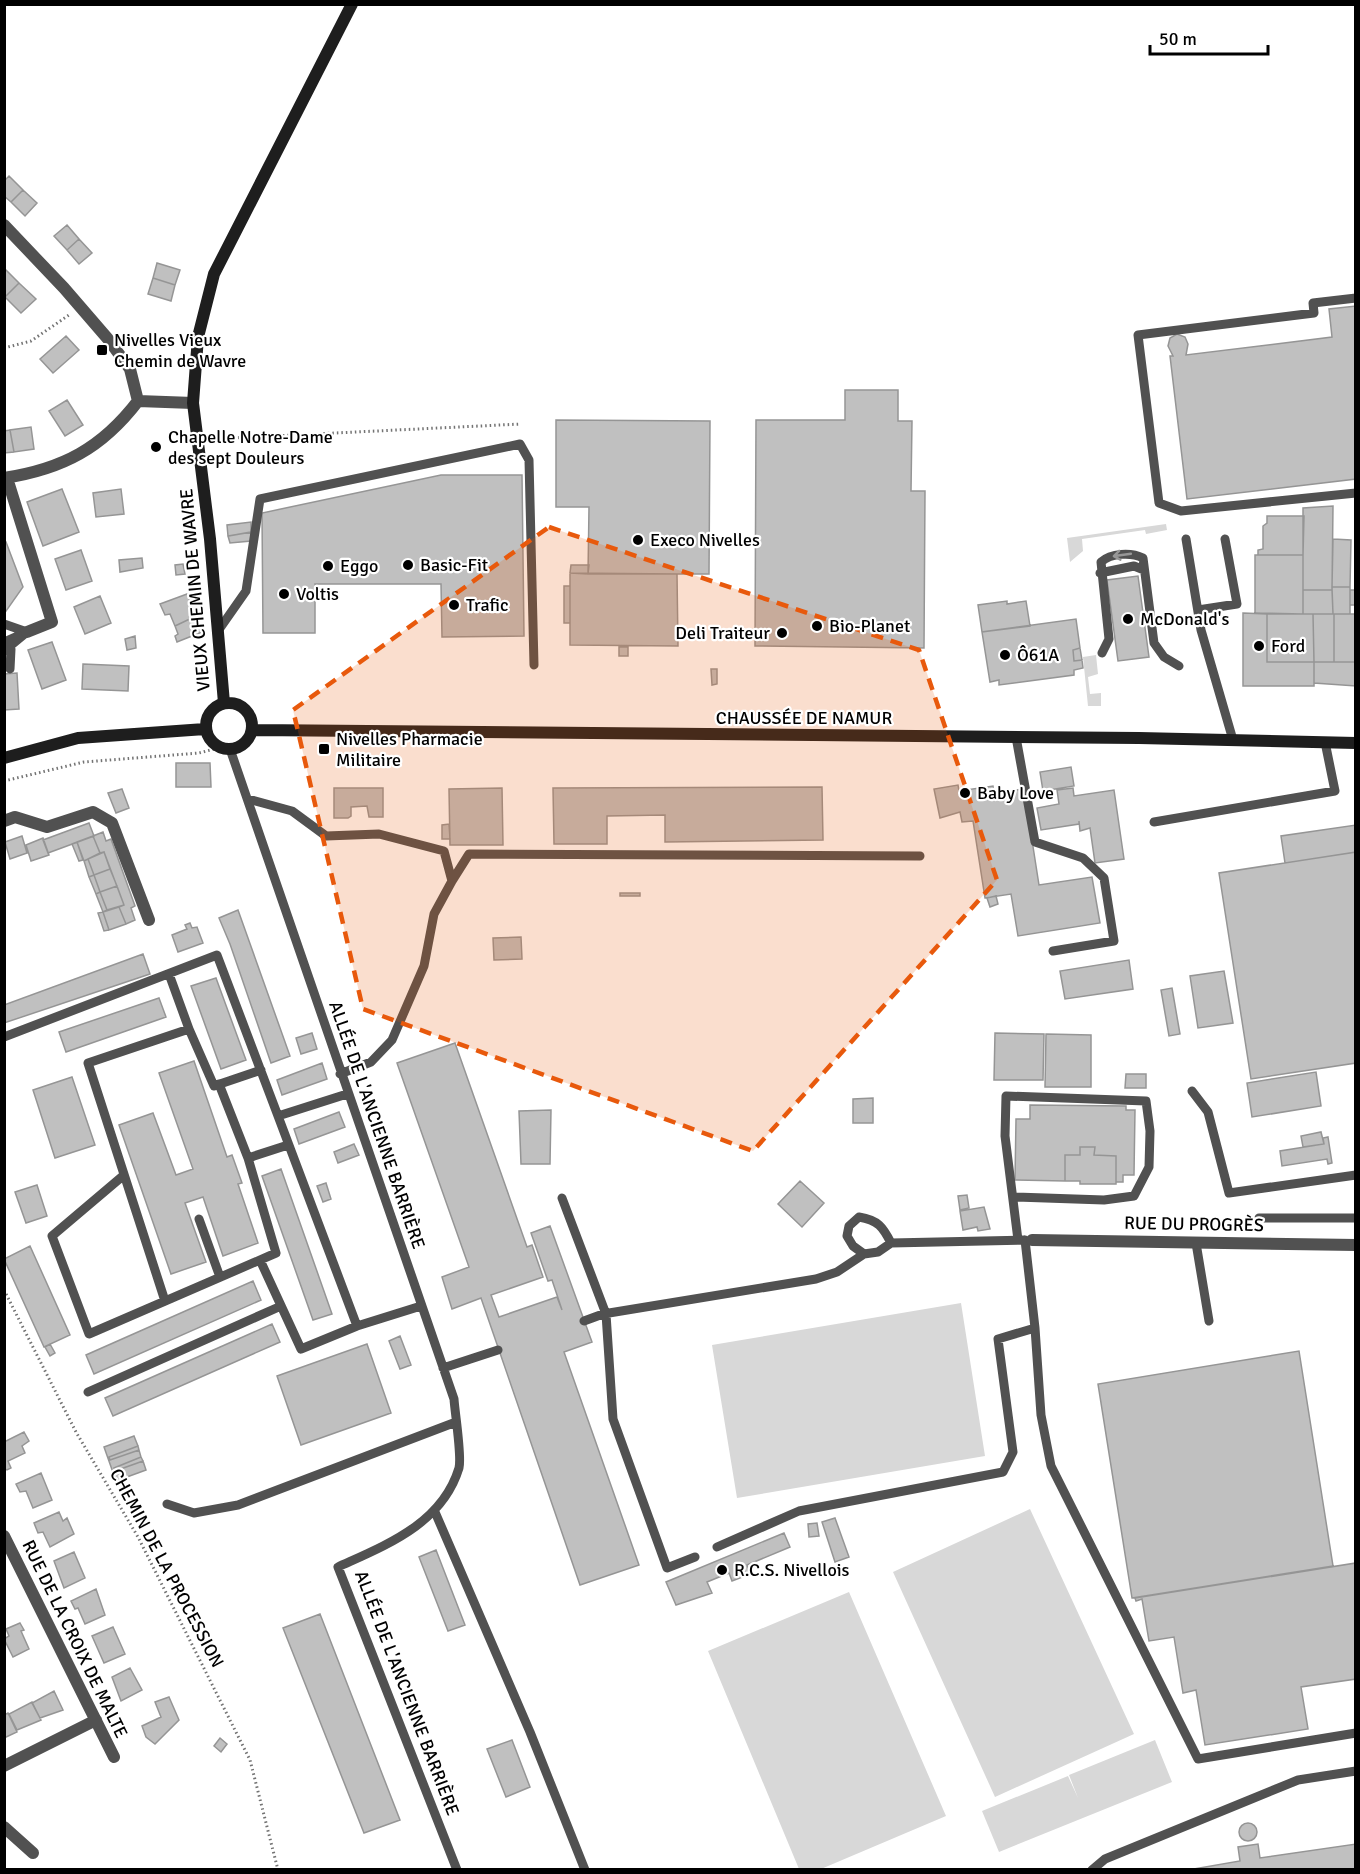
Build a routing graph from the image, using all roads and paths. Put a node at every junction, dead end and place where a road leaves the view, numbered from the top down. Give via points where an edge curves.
1 (352, 4) edge
2 (4, 225) edge
3 (1356, 298) edge
4 (81, 307) junction
5 (4, 348) edge
6 (138, 401) junction
7 (193, 403) junction
8 (521, 424) dead end
9 (198, 440) junction
10 (6, 478) edge
11 (1356, 493) edge
12 (1186, 539) dead end
13 (1225, 539) dead end
14 (1198, 610) junction
15 (4, 624) edge
16 (218, 631) junction
17 (27, 632) junction
18 (7, 647) edge
19 (1102, 654) dead end
20 (534, 665) dead end
21 (1179, 666) dead end
22 (10, 669) dead end
23 (224, 703) junction
24 (205, 729) junction
25 (252, 730) junction
26 (1016, 737) junction
27 (1233, 740) junction
28 (1325, 742) junction
29 (1356, 743) edge
30 (225, 748) junction
31 (4, 758) edge
32 (4, 781) edge
33 (248, 799) junction
34 (4, 821) edge
35 (1154, 822) dead end
36 (920, 856) dead end
37 (452, 881) junction
38 (149, 920) dead end
39 (1053, 951) dead end
40 (169, 974) junction
41 (189, 1029) junction
42 (4, 1038) edge
43 (261, 1070) junction
44 (340, 1074) junction
45 (219, 1084) junction
46 (1192, 1091) dead end
47 (347, 1094) junction
48 (278, 1116) junction
49 (288, 1145) junction
50 (248, 1158) junction
51 (124, 1175) junction
52 (1356, 1175) edge
53 (1013, 1197) junction
54 (562, 1198) dead end
55 (1259, 1218) dead end
56 (1356, 1218) edge
57 (199, 1219) dead end
58 (1025, 1240) junction
59 (891, 1243) junction
60 (1196, 1243) junction
61 (1356, 1245) edge
62 (864, 1254) junction
63 (260, 1260) junction
64 (220, 1277) junction
65 (4, 1290) edge
66 (165, 1301) junction
67 (281, 1306) junction
68 (421, 1306) junction
69 (606, 1314) junction
70 (584, 1321) dead end
71 (1209, 1321) dead end
72 (357, 1326) junction
73 (1035, 1328) junction
74 (498, 1350) dead end
75 (443, 1368) junction
76 (88, 1392) dead end
77 (456, 1422) junction
78 (167, 1504) dead end
79 (435, 1512) junction
80 (4, 1536) edge
81 (717, 1547) dead end
82 (695, 1557) dead end
83 (96, 1720) junction
84 (1356, 1733) edge
85 (114, 1757) dead end
86 (4, 1766) edge
87 (1356, 1771) edge
88 (4, 1827) edge
89 (33, 1853) dead end
90 (278, 1869) edge
91 (457, 1869) edge
92 (585, 1869) edge
93 (1092, 1869) edge

1 - 7 main road, VIEUX CHEMIN DE WAVRE via 214,274 198,337
2 - 4 street
3 - 11 lane via 1313,303 1314,313 1138,335 1159,503 1181,511
4 - 5 path via 31,341
4 - 6 street via 130,369
6 - 7 street
6 - 10 street via 121,424 79,456 47,470
7 - 9 main road, VIEUX CHEMIN DE WAVRE
8 - 9 path
9 - 16 main road, VIEUX CHEMIN DE WAVRE
10 - 17 street via 52,622
12 - 14 lane
13 - 14 lane via 1237,604
14 - 27 lane
15 - 17 lane
16 - 20 lane via 246,591 260,499 520,444 529,460
16 - 23 main road, VIEUX CHEMIN DE WAVRE
17 - 18 lane
18 - 22 lane
21 -> 19 lane via 1164,657 1154,643 1143,558 1134,554 1106,557 1101,562 1109,639
23 - 24 main road via 213,708
23 - 25 main road via 245,709
24 - 30 main road via 210,740
24 - 31 main road via 78,738
25 - 26 main road, CHAUSSÉE DE NAMUR
25 - 30 main road via 240,746
26 - 27 main road, CHAUSSÉE DE NAMUR
26 - 39 lane via 1035,842 1083,858 1104,878 1114,941
27 - 28 main road, CHAUSSÉE DE NAMUR
28 - 29 main road, CHAUSSÉE DE NAMUR
28 - 35 lane via 1335,791
30 - 32 path via 84,762
30 - 33 lane, ALLÉE DE L'ANCIENNE BARRIÈRE
33 - 37 lane via 292,812 326,836 379,834 444,851
33 - 44 lane, ALLÉE DE L'ANCIENNE BARRIÈRE
34 - 38 street via 15,817 48,827 93,812 112,824
36 - 37 lane via 469,854
37 - 44 lane via 434,914 424,966 392,1040 371,1062
40 - 41 lane
40 - 42 lane
40 - 43 lane via 217,955
41 - 45 lane via 214,1086
41 - 51 lane via 87,1063
43 - 45 lane
43 - 48 lane
44 - 47 lane, ALLÉE DE L'ANCIENNE BARRIÈRE
45 - 50 lane
46 - 52 lane via 1208,1112 1229,1193
47 - 48 lane
47 - 68 lane, ALLÉE DE L'ANCIENNE BARRIÈRE
48 - 49 lane
49 - 50 lane
49 - 72 lane
50 - 63 lane via 276,1253
51 - 66 lane
51 - 66 lane via 52,1236 89,1334
53 - 53 lane via 1104,1200 1134,1196 1149,1167 1146,1101 1006,1096 1005,1136
53 - 58 lane
54 - 69 lane
55 - 56 lane
57 - 64 lane
58 - 59 lane
58 - 60 street, RUE DU PROGRÈS
58 - 73 lane
59 - 62 lane via 878,1252
59 - 62 lane via 882,1225 859,1217 849,1226 847,1236
60 - 61 street, RUE DU PROGRÈS
60 - 71 lane
62 - 69 lane via 837,1272 816,1279
63 - 64 lane
63 - 67 lane
64 - 66 lane
65 - 90 path, CHEMIN DE LA PROCESSION via 76,1432 138,1537 250,1760
67 - 72 lane via 302,1349
67 - 76 lane
68 - 72 lane
68 - 75 lane, ALLÉE DE L'ANCIENNE BARRIÈRE
69 - 70 lane
69 - 82 lane via 613,1419 668,1568
73 - 81 lane via 998,1340 1013,1452 1003,1472 799,1511
73 - 84 lane via 1041,1415 1050,1466 1198,1759
74 - 75 lane
75 - 77 lane, ALLÉE DE L'ANCIENNE BARRIÈRE via 454,1399
77 - 78 lane via 238,1505 194,1513
77 - 79 lane, ALLÉE DE L'ANCIENNE BARRIÈRE via 459,1467
79 - 91 lane, ALLÉE DE L'ANCIENNE BARRIÈRE via 393,1541 338,1567
79 - 92 lane
80 - 83 street, RUE DE LA CROIX DE MALTE
83 - 85 street, RUE DE LA CROIX DE MALTE
83 - 86 street
87 - 93 lane via 1298,1780 1105,1859
88 - 89 street

